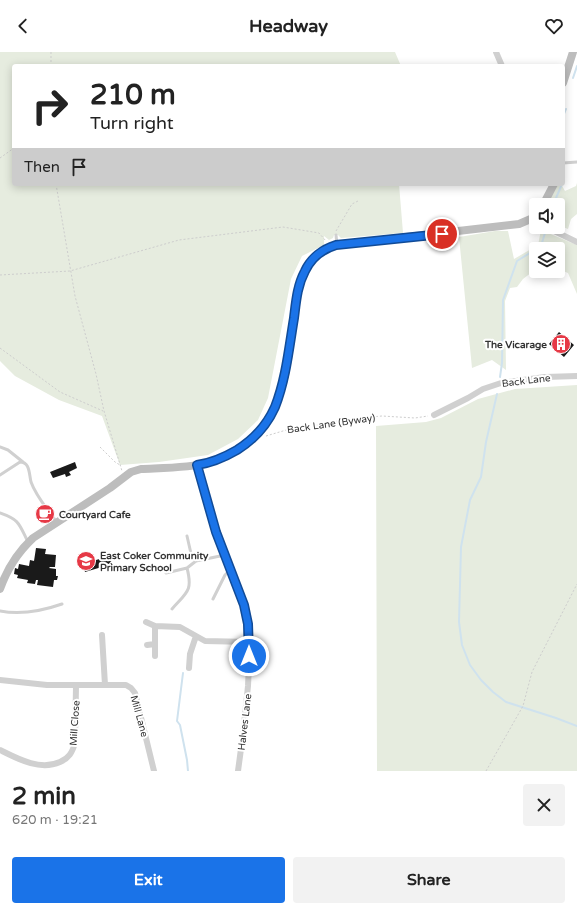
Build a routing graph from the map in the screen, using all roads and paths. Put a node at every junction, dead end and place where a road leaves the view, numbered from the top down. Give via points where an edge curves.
1 (51, 52) edge
2 (496, 52) edge
3 (573, 52) edge
4 (51, 64) edge
5 (501, 64) edge
6 (565, 71) edge
7 (12, 149) edge
8 (0, 158) edge
9 (577, 162) edge
10 (565, 163) edge
11 (56, 186) edge
12 (553, 186) edge
13 (547, 198) edge
14 (358, 201) dead end
15 (529, 220) edge
16 (560, 234) edge
17 (336, 236) joint
18 (577, 242) edge
19 (333, 246) junction
20 (70, 271) junction
21 (0, 275) edge
22 (0, 348) edge
23 (577, 376) edge
24 (104, 411) junction
25 (434, 415) joint
26 (253, 438) junction
27 (0, 447) edge
28 (100, 447) dead end
29 (23, 462) junction
30 (120, 465) junction
31 (197, 465) junction
32 (0, 475) edge
33 (123, 477) junction
34 (0, 513) edge
35 (57, 523) junction
36 (187, 536) dead end
37 (28, 542) junction
38 (225, 555) junction
39 (196, 561) junction
40 (187, 568) junction
41 (230, 570) junction
42 (166, 573) dead end
43 (577, 584) edge
44 (0, 588) edge
45 (213, 600) dead end
46 (62, 604) dead end
47 (172, 609) dead end
48 (0, 611) edge
49 (146, 622) dead end
50 (155, 626) junction
51 (102, 635) dead end
52 (196, 636) junction
53 (250, 642) junction
54 (155, 644) junction
55 (147, 645) dead end
56 (155, 656) dead end
57 (182, 656) dead end
58 (189, 656) junction
59 (189, 668) dead end
60 (0, 680) edge
61 (105, 685) junction
62 (76, 686) junction
63 (0, 750) edge
64 (154, 771) edge
65 (238, 771) edge
66 (486, 771) edge

1 - 4 path
2 - 5 street
3 - 6 street
7 - 8 path
9 - 10 lane
11 - 20 path
12 - 13 street
14 - 17 path via 352,204 344,216 337,228
15 - 19 street via 519,224
16 - 18 street
17 - 19 lane
19 - 20 path via 319,233 283,227 179,240
19 - 26 street via 313,259 302,278 279,395 269,418
20 - 21 path
20 - 24 path
22 - 24 path via 60,392
23 - 25 street, Back Lane via 501,383 483,389
24 - 30 path
25 - 26 path, Back Lane (Byway) via 415,418 382,416 348,419
26 - 31 street via 230,454
27 - 29 lane
28 - 30 path
29 - 32 lane
29 - 35 lane via 28,467 34,490
30 - 33 path
31 - 33 street via 141,469
31 - 38 street, Halves Lane
33 - 35 street
34 - 37 lane via 17,521
35 - 37 street
36 - 39 lane via 192,558
37 - 44 street via 12,562
38 - 39 lane
38 - 41 street, Halves Lane
39 - 40 lane
40 - 42 lane
40 - 47 lane via 190,586
41 - 45 lane
41 - 53 street, Halves Lane via 244,605
43 - 66 path via 532,672 523,706
46 - 48 lane via 26,612
49 - 50 street
50 - 52 street via 180,627
50 - 54 street
51 - 61 street
52 - 53 street via 205,641
52 - 58 street
53 - 65 street, Halves Lane via 248,686
54 - 55 street
54 - 56 street
57 - 58 street
58 - 59 street
60 - 62 street, Mill Lane
61 - 62 street, Mill Lane
61 - 64 street, Mill Lane via 126,685 136,693
62 - 63 street, Mill Close via 74,743 69,756 55,765 41,766 25,762

